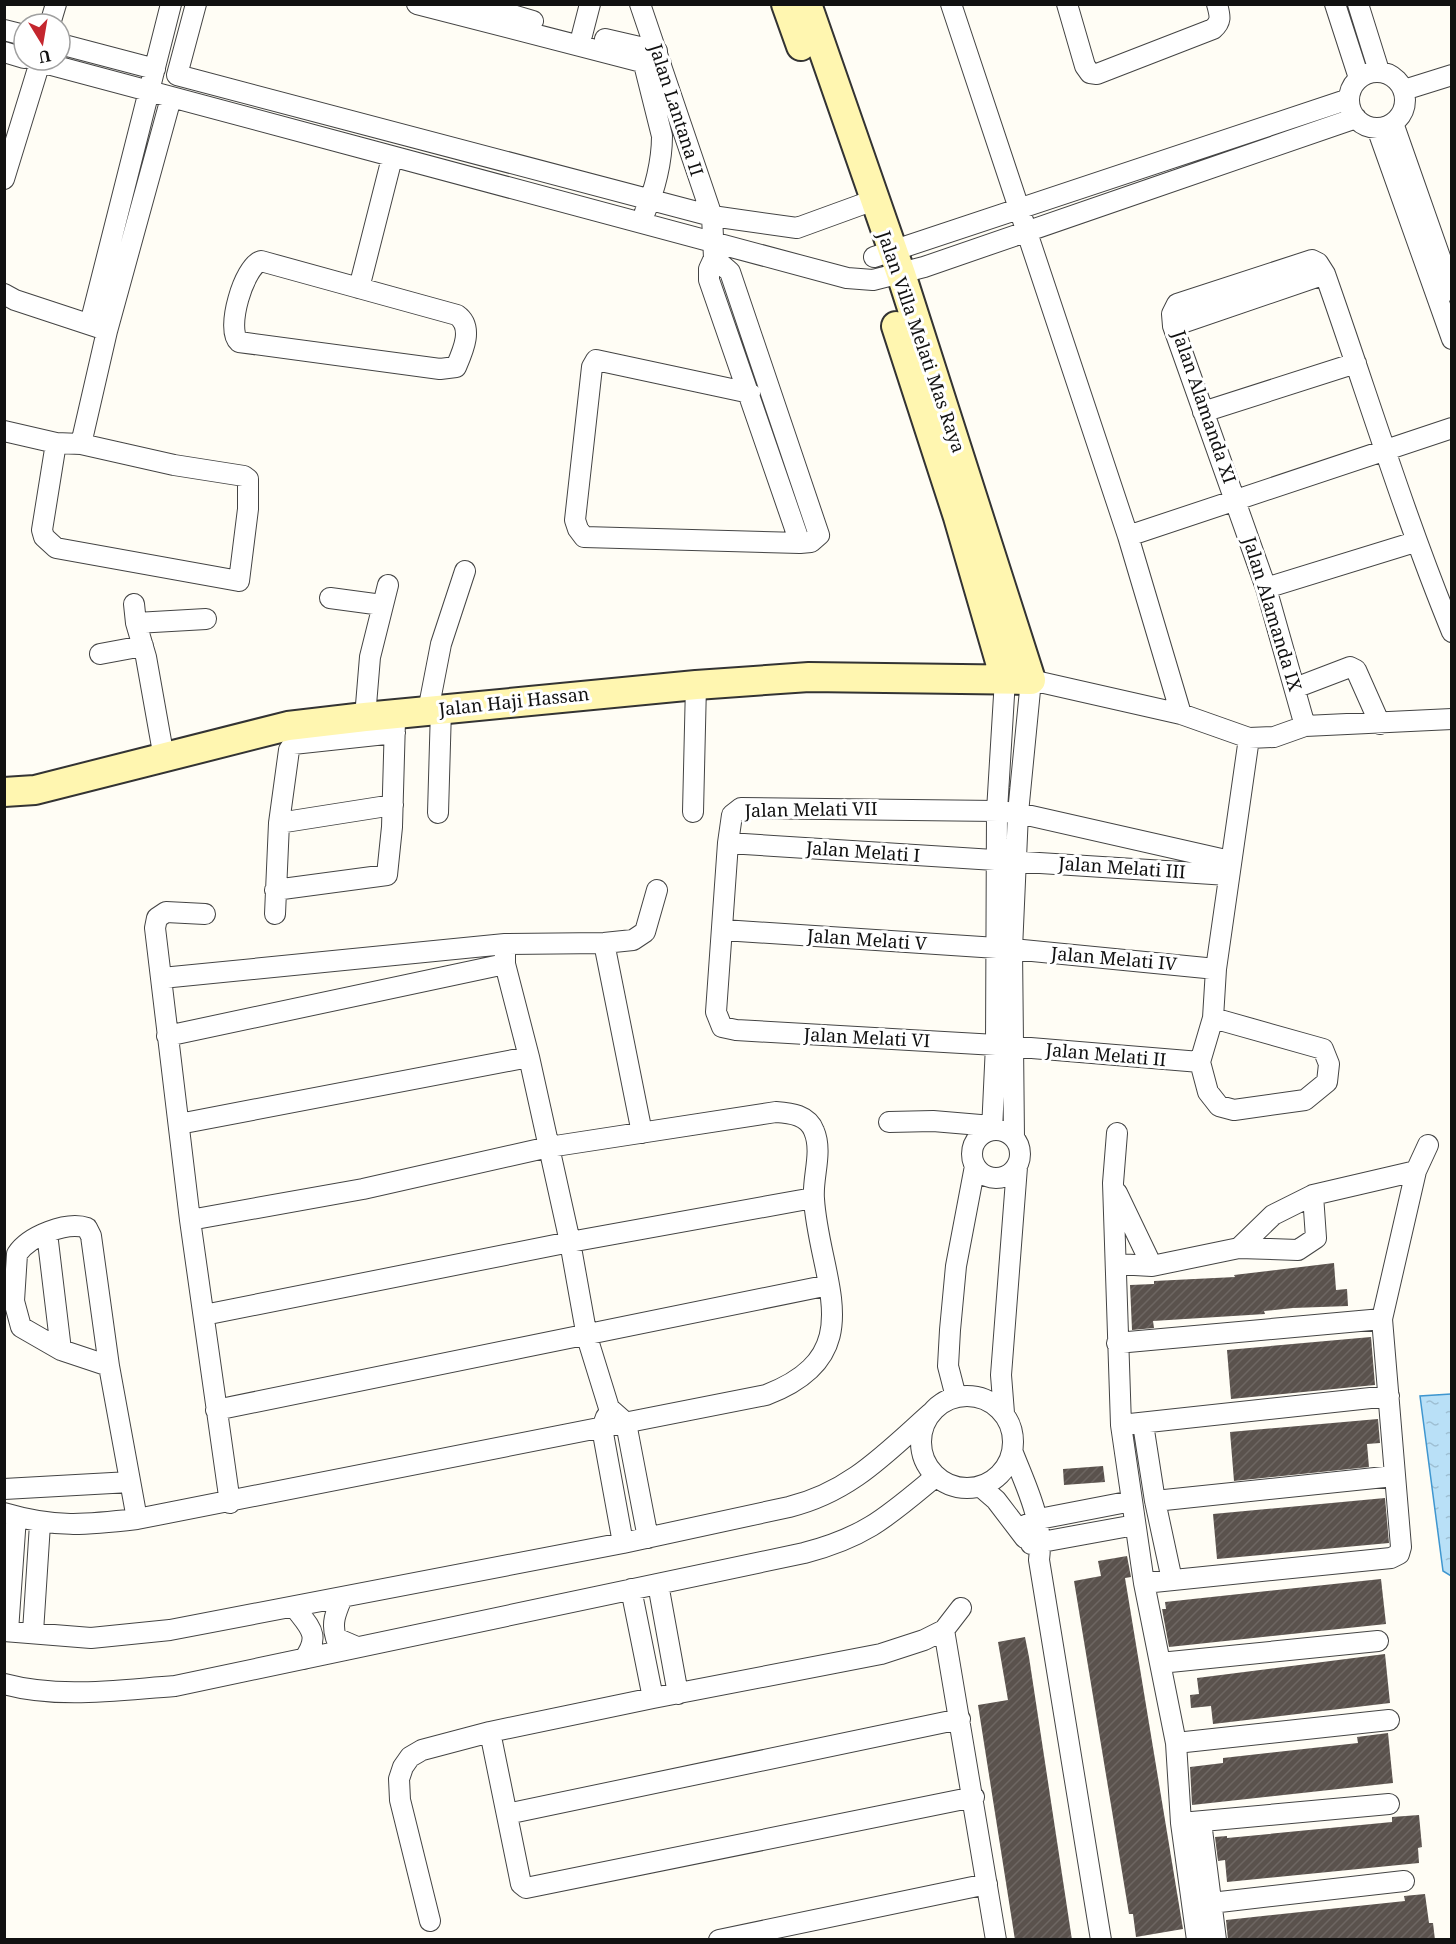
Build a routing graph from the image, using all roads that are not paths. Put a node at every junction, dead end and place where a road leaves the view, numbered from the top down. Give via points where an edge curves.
1 (171, 4) edge
2 (196, 4) edge
3 (417, 4) edge
4 (475, 4) edge
5 (590, 4) edge
6 (640, 4) edge
7 (786, 4) edge
8 (807, 4) edge
9 (951, 4) edge
10 (1067, 4) edge
11 (1217, 4) edge
12 (1335, 4) edge
13 (1358, 4) edge
14 (582, 34) junction
15 (72, 47) edge
16 (650, 56) junction
17 (155, 69) junction
18 (72, 71) edge
19 (1379, 71) junction
20 (29, 72) edge
21 (1452, 75) edge
22 (1359, 78) junction
23 (1404, 90) junction
24 (149, 93) junction
25 (171, 98) junction
26 (1349, 99) junction
27 (283, 103) junction
28 (1356, 118) junction
29 (1385, 125) junction
30 (277, 127) junction
31 (392, 158) junction
32 (4, 178) edge
33 (650, 200) junction
34 (865, 203) junction
35 (1020, 209) junction
36 (712, 216) junction
37 (640, 223) junction
38 (1028, 231) junction
39 (714, 250) junction
40 (887, 266) junction
41 (359, 288) junction
42 (1452, 291) edge
43 (4, 294) edge
44 (98, 328) junction
45 (1452, 339) edge
46 (1356, 363) junction
47 (750, 393) junction
48 (1203, 412) junction
49 (1452, 428) edge
50 (4, 431) edge
51 (56, 443) junction
52 (81, 444) junction
53 (1387, 450) junction
54 (1237, 502) junction
55 (1128, 536) junction
56 (1415, 542) junction
57 (800, 543) junction
58 (465, 571) dead end
59 (388, 585) dead end
60 (1266, 588) junction
61 (330, 598) dead end
62 (382, 605) junction
63 (206, 619) dead end
64 (1452, 632) edge
65 (143, 646) junction
66 (100, 654) dead end
67 (1018, 680) junction
68 (696, 685) junction
69 (1295, 688) junction
70 (434, 710) junction
71 (1180, 714) junction
72 (365, 717) junction
73 (1452, 719) edge
74 (395, 724) junction
75 (1380, 724) junction
76 (1305, 726) junction
77 (1249, 738) junction
78 (164, 758) junction
79 (4, 792) edge
80 (393, 805) junction
81 (997, 811) junction
82 (693, 812) dead end
83 (438, 813) dead end
84 (1018, 813) junction
85 (279, 823) junction
86 (728, 843) junction
87 (1007, 861) junction
88 (1229, 868) junction
89 (276, 890) junction
90 (657, 890) dead end
91 (205, 914) dead end
92 (275, 914) dead end
93 (723, 930) junction
94 (604, 943) junction
95 (1004, 949) junction
96 (505, 954) junction
97 (1216, 969) junction
98 (162, 978) junction
99 (1213, 1018) junction
100 (722, 1027) joint
101 (166, 1036) junction
102 (1004, 1046) junction
103 (529, 1057) junction
104 (1200, 1062) junction
105 (889, 1122) dead end
106 (179, 1124) junction
107 (992, 1128) junction
108 (642, 1133) junction
109 (1117, 1133) dead end
110 (1014, 1137) junction
111 (1428, 1145) dead end
112 (549, 1147) junction
113 (975, 1166) junction
114 (1017, 1167) junction
115 (1416, 1171) junction
116 (1113, 1183) junction
117 (1313, 1195) junction
118 (813, 1198) junction
119 (190, 1220) junction
120 (47, 1233) junction
121 (570, 1242) junction
122 (1239, 1248) junction
123 (1117, 1264) junction
124 (1152, 1266) junction
125 (829, 1285) junction
126 (204, 1315) junction
127 (1382, 1318) junction
128 (587, 1337) junction
129 (1117, 1343) junction
130 (61, 1350) junction
131 (109, 1366) junction
132 (1389, 1396) junction
133 (956, 1397) junction
134 (609, 1408) junction
135 (216, 1410) junction
136 (931, 1413) junction
137 (1004, 1413) junction
138 (626, 1423) junction
139 (1143, 1424) junction
140 (1120, 1425) junction
141 (602, 1428) junction
142 (1013, 1453) junction
143 (1394, 1476) junction
144 (935, 1477) junction
145 (130, 1482) junction
146 (981, 1487) junction
147 (4, 1489) edge
148 (1132, 1501) junction
149 (1155, 1501) junction
150 (230, 1503) junction
151 (10, 1515) edge
152 (137, 1519) junction
153 (1039, 1519) junction
154 (40, 1524) junction
155 (1135, 1525) junction
156 (648, 1538) junction
157 (623, 1543) junction
158 (1032, 1544) junction
159 (1172, 1580) junction
160 (1144, 1583) junction
161 (658, 1584) junction
162 (631, 1589) junction
163 (342, 1598) junction
164 (295, 1608) junction
165 (961, 1608) dead end
166 (944, 1630) junction
167 (6, 1631) edge
168 (33, 1632) junction
169 (1378, 1641) dead end
170 (357, 1647) junction
171 (304, 1659) junction
172 (1160, 1663) junction
173 (4, 1684) edge
174 (678, 1694) junction
175 (653, 1698) junction
176 (960, 1719) junction
177 (1389, 1720) dead end
178 (490, 1732) junction
179 (1176, 1743) junction
180 (974, 1797) junction
181 (1389, 1804) dead end
182 (507, 1814) junction
183 (1191, 1823) junction
184 (1404, 1881) dead end
185 (987, 1884) junction
186 (1211, 1903) junction
187 (430, 1922) dead end
188 (719, 1940) edge
189 (996, 1940) edge
190 (1101, 1940) edge
191 (1197, 1940) edge
192 (1216, 1940) edge

1 - 17 street
2 - 27 street via 177,75
3 - 16 street
4 - 14 street
5 - 14 street
6 - 16 street, Jalan Lantana II
7 - 34 street, Jalan Villa Melati Mas Raya
8 - 34 street, Jalan Villa Melati Mas Raya
9 - 35 street
10 - 11 street via 1084,66 1097,74 1213,29 1221,17
12 - 22 street
13 - 19 street
14 - 16 street
15 - 17 street
16 - 33 street, Jalan Lantana II via 662,149
16 - 36 street, Jalan Lantana II
17 - 24 street
18 - 24 street
19 - 22 street
19 - 23 street via 1398,81
20 - 32 street
21 - 23 street
22 - 26 street
23 - 29 street via 1404,108
24 - 25 street
24 - 44 street
25 - 30 street
25 - 44 street
26 - 28 street
26 - 35 street
27 - 30 street
27 - 33 street
28 - 29 street via 1369,127
28 - 38 street
29 - 42 street
29 - 45 street
30 - 31 street
31 - 37 street
31 - 41 street
33 - 36 street
33 - 37 street, Jalan Lantana II
34 - 36 street via 797,228
34 - 40 street, Jalan Villa Melati Mas Raya
35 - 38 street
35 - 40 street
36 - 39 street, Jalan Lantana II
37 - 39 street
38 - 40 street
38 - 55 street
39 - 40 street via 848,278
39 - 47 street, Jalan Lantana II via 709,280
39 - 57 street via 730,272 819,535 811,542
40 - 67 street, Jalan Villa Melati Mas Raya
41 - 41 street via 257,262 239,297 234,338 239,342 440,369 456,367 466,336 465,320
43 - 44 street
44 - 52 street
46 - 48 street
46 - 48 street, Jalan Alamanda XI via 1325,273 1312,260 1177,304 1172,314 1173,326
46 - 53 street
47 - 57 street, Jalan Lantana II
47 - 57 street via 596,360 575,520 578,529 584,537
48 - 54 street, Jalan Alamanda XI
49 - 53 street
50 - 51 street
51 - 52 street
51 - 52 street via 42,530 49,543 56,548 124,562 239,581 248,479
53 - 54 street
53 - 56 street
54 - 55 street
54 - 60 street, Jalan Alamanda IX
55 - 71 street
56 - 60 street
56 - 64 street
58 - 70 street via 441,644
59 - 62 street
60 - 69 street, Jalan Alamanda IX
61 - 62 street
62 - 72 street via 370,657
63 - 65 street via 135,613
65 - 66 street
65 - 78 street
67 - 68 street, Jalan Haji Hassan via 809,677
67 - 71 street
67 - 81 street
67 - 84 street
68 - 70 street, Jalan Haji Hassan
68 - 82 street
69 - 75 street via 1350,667 1356,670
69 - 76 street, Jalan Alamanda IX
70 - 74 street, Jalan Haji Hassan
70 - 83 street
71 - 77 street
72 - 74 street, Jalan Haji Hassan
72 - 78 street, Jalan Haji Hassan via 288,726
73 - 75 street
74 - 80 street
74 - 85 street via 293,744 286,758
75 - 76 street
76 - 77 street via 1274,737
77 - 88 street
78 - 79 street, Jalan Haji Hassan via 35,790
80 - 85 street
80 - 89 street via 387,875
81 - 84 street, Jalan Melati VII
81 - 86 street, Jalan Melati VII via 741,808 732,815
81 - 87 street
84 - 87 street
84 - 88 street
85 - 89 street
86 - 87 street, Jalan Melati I
86 - 93 street, Jalan Melati VII
87 - 88 street, Jalan Melati III
87 - 95 street
88 - 97 street
89 - 92 street
90 - 94 street via 645,932 640,937
91 - 98 street via 166,912 157,918
93 - 95 street, Jalan Melati V
93 - 100 street, Jalan Melati VII via 716,1012
94 - 96 street
94 - 108 street
95 - 97 street, Jalan Melati IV
95 - 102 street
96 - 98 street
96 - 101 street
96 - 103 street
97 - 99 street
98 - 101 street
99 - 104 street
99 - 104 street via 1323,1049 1329,1064 1328,1082 1305,1100 1234,1110 1219,1106 1208,1092
100 - 102 street, Jalan Melati VI
101 - 106 street
102 - 104 street, Jalan Melati II
102 - 107 street
102 - 110 street
103 - 106 street
103 - 112 street
105 - 107 street via 933,1121
106 - 119 street
107 - 110 street
107 - 113 street via 974,1144
108 - 112 street
108 - 118 street via 776,1112 793,1113 807,1120 815,1132 817,1166
109 - 116 street
110 - 114 street via 1021,1152
111 - 115 street
112 - 119 street via 363,1189
112 - 121 street
113 - 114 street via 987,1177 996,1178
113 - 133 street via 956,1266 950,1330 948,1366
114 - 137 street via 1001,1375
115 - 117 street
115 - 127 street
116 - 123 street
116 - 124 street
117 - 122 street via 1273,1215
117 - 122 street via 1316,1238 1310,1245 1298,1250
118 - 121 street
118 - 125 street
119 - 126 street
120 - 130 street
120 - 130 street via 17,1254 14,1301 21,1327
120 - 131 street via 71,1226 87,1228 91,1236
121 - 126 street
121 - 128 street
122 - 124 street
123 - 124 street
123 - 129 street
125 - 128 street
125 - 138 street via 831,1335 815,1363 787,1386 766,1395
126 - 135 street
127 - 129 street
127 - 132 street
128 - 134 street
128 - 135 street
129 - 140 street
130 - 131 street
131 - 145 street
132 - 139 street
132 - 143 street
133 - 136 street
133 - 137 street via 982,1398
134 - 138 street
134 - 141 street
135 - 150 street
136 - 144 street via 920,1439 921,1453
136 - 156 street via 852,1482 834,1492 789,1507
137 - 142 street via 1014,1437
138 - 141 street
138 - 156 street
139 - 140 street
139 - 149 street
140 - 148 street
141 - 150 street
141 - 157 street
142 - 146 street via 1000,1475
142 - 153 street
143 - 149 street
143 - 159 street via 1401,1547 1399,1554 1391,1558
144 - 146 street via 952,1486
144 - 161 street via 876,1526 841,1542
145 - 147 street
145 - 152 street
146 - 158 street
148 - 153 street
148 - 155 street
149 - 159 street
150 - 152 street
151 - 154 street
151 - 167 street via 12,1603
152 - 154 street via 85,1525
153 - 158 street
154 - 168 street
155 - 158 street
155 - 160 street
156 - 157 street
157 - 163 street
158 - 190 street
159 - 160 street
160 - 172 street
161 - 162 street
161 - 174 street
162 - 170 street
162 - 175 street
163 - 164 street
163 - 170 street via 333,1630 336,1638
164 - 168 street via 170,1630 91,1638
164 - 171 street via 314,1638
165 - 166 street
166 - 174 street via 881,1654
166 - 176 street
167 - 168 street
169 - 172 street
170 - 171 street
171 - 173 street via 175,1686 34,1692
172 - 179 street
174 - 175 street
175 - 178 street
176 - 180 street
176 - 182 street
177 - 179 street
178 - 182 street
178 - 187 street via 422,1750 410,1757 399,1779 400,1800
179 - 183 street
180 - 182 street via 526,1888 521,1884
180 - 185 street
181 - 183 street
183 - 186 street
183 - 191 street
184 - 186 street
185 - 188 street
185 - 189 street
186 - 192 street

